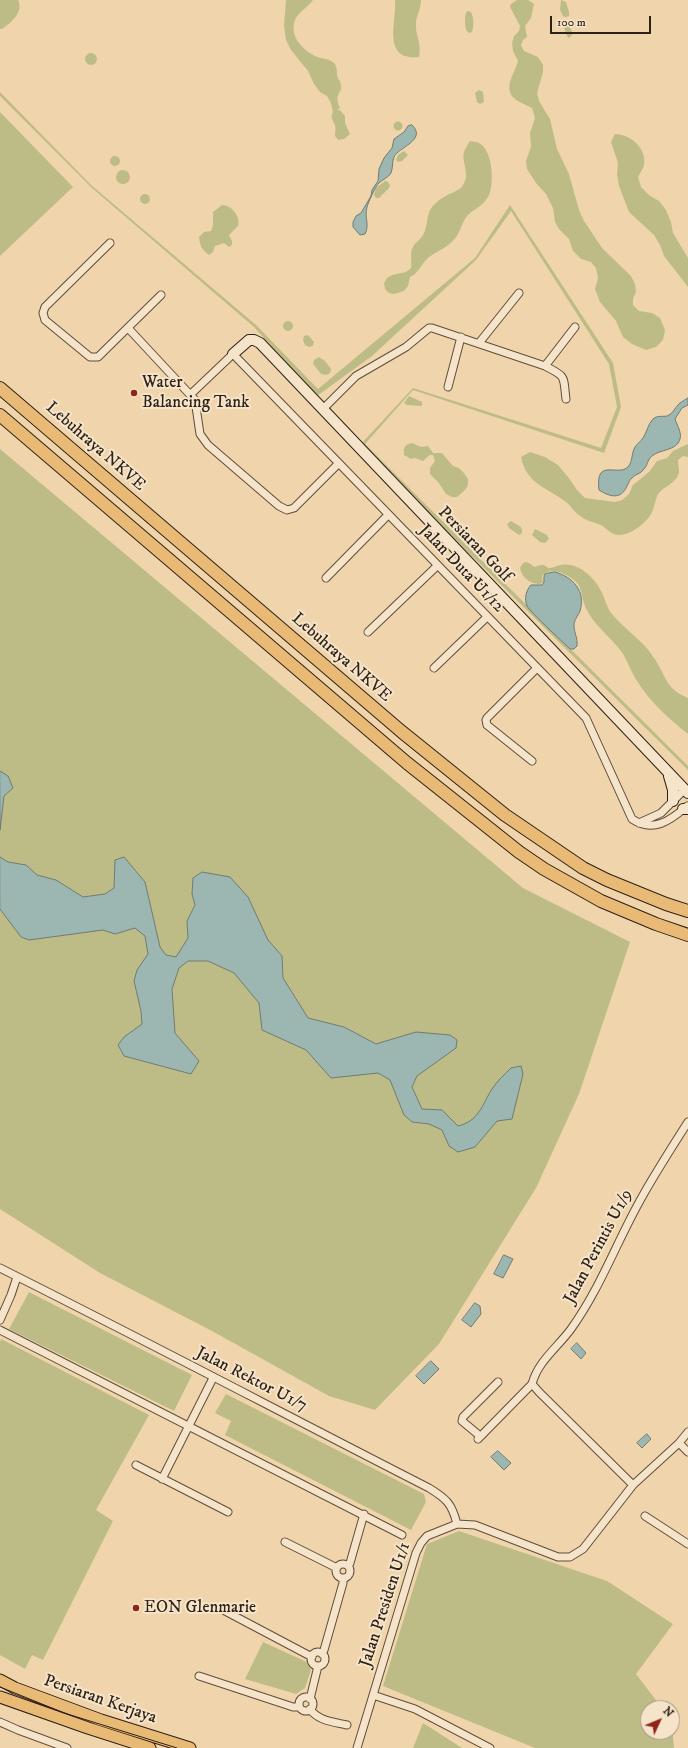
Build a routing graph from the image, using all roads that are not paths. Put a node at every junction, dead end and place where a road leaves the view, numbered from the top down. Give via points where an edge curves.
1 (110, 243) dead end
2 (519, 293) dead end
3 (161, 295) dead end
4 (575, 327) dead end
5 (128, 328) junction
6 (461, 338) junction
7 (479, 343) junction
8 (234, 354) junction
9 (545, 366) junction
10 (448, 387) dead end
11 (0, 388) edge
12 (191, 394) junction
13 (566, 399) dead end
14 (322, 410) junction
15 (0, 416) edge
16 (338, 464) junction
17 (388, 515) junction
18 (437, 566) junction
19 (326, 578) dead end
20 (487, 617) junction
21 (368, 632) dead end
22 (434, 668) dead end
23 (537, 668) junction
24 (532, 761) dead end
25 (666, 770) junction
26 (686, 792) edge
27 (673, 801) junction
28 (686, 808) edge
29 (661, 813) junction
30 (668, 822) junction
31 (639, 823) junction
32 (688, 911) edge
33 (688, 935) edge
34 (688, 1122) edge
35 (0, 1268) edge
36 (17, 1276) junction
37 (0, 1320) edge
38 (0, 1330) edge
39 (213, 1378) junction
40 (498, 1382) dead end
41 (532, 1384) junction
42 (190, 1426) junction
43 (688, 1432) edge
44 (679, 1443) junction
45 (688, 1452) edge
46 (136, 1465) dead end
47 (162, 1479) junction
48 (633, 1485) junction
49 (228, 1512) dead end
50 (364, 1514) junction
51 (645, 1516) dead end
52 (457, 1524) junction
53 (402, 1535) dead end
54 (285, 1542) dead end
55 (688, 1544) edge
56 (348, 1566) junction
57 (337, 1568) junction
58 (343, 1578) junction
59 (225, 1611) dead end
60 (322, 1654) junction
61 (312, 1657) junction
62 (318, 1666) junction
63 (199, 1676) dead end
64 (0, 1680) edge
65 (0, 1686) edge
66 (373, 1695) junction
67 (0, 1697) edge
68 (310, 1699) junction
69 (299, 1707) junction
70 (69, 1708) junction
71 (310, 1709) junction
72 (0, 1722) edge
73 (347, 1725) dead end
74 (67, 1748) edge
75 (150, 1748) edge
76 (190, 1748) edge
77 (357, 1748) edge
78 (490, 1748) edge

1 - 5 street via 44,307 43,313 45,320 90,358 98,357
2 - 7 street
3 - 5 street
4 - 9 street
5 - 12 street
6 - 7 street
6 - 10 street
6 - 14 street via 429,328 406,347 356,376
7 - 9 street
8 - 12 street
8 - 14 street, Persiaran Golf via 248,340 260,343
8 - 16 street, Jalan Duta U1/12
9 - 13 street via 563,377
11 - 32 highway, Lebuhraya NKVE via 402,732 505,815 583,868 607,880
12 - 16 street via 197,406 200,434 208,445 287,510 294,508
14 - 25 street, Persiaran Golf
15 - 33 highway via 407,763 519,852 601,901
16 - 17 street, Jalan Duta U1/12
17 - 18 street, Jalan Duta U1/12
17 - 19 street
18 - 20 street, Jalan Duta U1/12
18 - 21 street
20 - 22 street
20 - 23 street, Jalan Duta U1/12
23 - 24 street via 486,718 488,725
23 - 31 street, Jalan Duta U1/12 via 586,718 629,815
25 - 26 street, Persiaran Golf
25 - 27 street via 672,784
26 - 27 street
27 - 29 street
28 - 30 street
29 - 30 street
29 - 31 street
30 - 31 street via 650,826
34 - 41 street, Jalan Perintis U1/9 via 642,1197 571,1330 542,1364
35 - 36 street, Jalan Rektor U1/7
36 - 37 street
36 - 39 street, Jalan Rektor U1/7 via 112,1323
38 - 42 street
39 - 42 street
39 - 52 street, Jalan Rektor U1/7 via 445,1497 454,1512
40 - 41 street, Jalan Perintis U1/9 via 463,1417 462,1421 479,1437
41 - 48 street
42 - 47 street
42 - 50 street
43 - 44 street, Jalan Presiden U1/1
44 - 45 street
44 - 48 street, Jalan Presiden U1/1
46 - 47 street
47 - 49 street
48 - 52 street, Jalan Presiden U1/1 via 583,1549 570,1557 558,1557 475,1525
50 - 53 street
50 - 56 street
51 - 55 street
52 - 66 street, Jalan Presiden U1/1 via 427,1536 416,1553
54 - 57 street
56 - 57 street via 342,1564
56 - 58 street via 350,1573
57 - 58 street via 337,1575
58 - 60 street
59 - 61 street
60 - 61 street via 316,1653
60 - 62 street via 325,1661
61 - 62 street via 313,1663
62 - 68 street
63 - 69 street
64 - 70 main road, Persiaran Kerjaya
65 - 70 main road via 31,1698
66 - 77 street, Jalan Presiden U1/1
66 - 78 street via 415,1709
67 - 75 main road, Persiaran Kerjaya
68 - 69 street via 302,1699
68 - 71 street
69 - 71 street via 304,1711
70 - 76 main road, Persiaran Kerjaya
71 - 73 street via 323,1719
72 - 74 street

